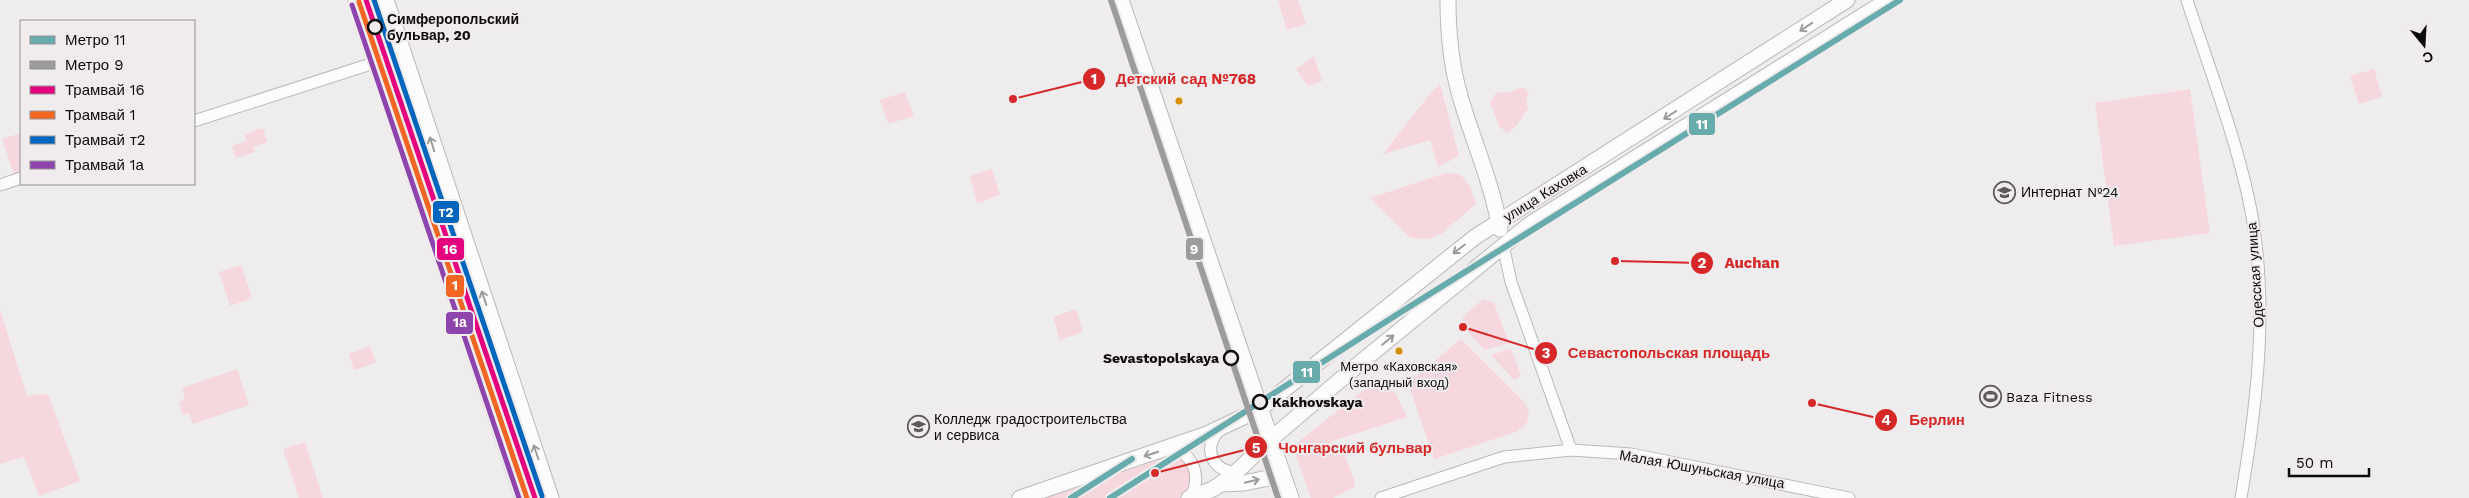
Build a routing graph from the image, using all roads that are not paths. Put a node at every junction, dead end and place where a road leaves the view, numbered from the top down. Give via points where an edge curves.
1 (356, 0) edge
2 (386, 0) edge
3 (1121, 0) edge
4 (1448, 0) edge
5 (1847, 0) edge
6 (1888, 0) edge
7 (2187, 0) edge
8 (377, 62) junction
9 (195, 121) edge
10 (20, 178) edge
11 (0, 185) edge
12 (1499, 222) junction
13 (1503, 245) junction
14 (1260, 409) junction
15 (1221, 429) junction
16 (1271, 439) junction
17 (1173, 447) junction
18 (1571, 450) junction
19 (1238, 472) junction
20 (1283, 475) junction
21 (1221, 484) junction
22 (523, 498) edge
23 (552, 498) edge
24 (1020, 498) edge
25 (1190, 498) edge
26 (1290, 498) edge
27 (1381, 498) edge
28 (1849, 498) edge
29 (2241, 498) edge

1 - 8 main road
23 -> 2 main road
3 - 14 main road
4 - 12 main road via 1450,44 1460,95 1495,200
5 -> 12 main road, улица Каховка
6 - 13 main road, улица Каховка via 1538,219
7 - 29 street, Одесская улица via 2235,146 2256,243 2259,361
8 - 9 street
8 - 22 main road
10 - 11 street
12 - 13 main road
12 -> 14 main road, улица Каховка via 1445,260
16 -> 13 main road, улица Каховка
13 - 18 street via 1511,282
14 - 15 main road, улица Каховка
14 - 16 main road
15 - 17 main road, улица Каховка
15 - 19 street via 1212,439 1212,457 1219,468
16 - 19 main road, улица Каховка
16 - 20 main road
17 -> 24 main road, улица Каховка
17 - 25 street via 1186,455 1195,468 1196,483
18 - 27 street, Малая Юшуньская улица via 1504,457
18 - 28 street, Малая Юшуньская улица via 1631,454
19 - 21 main road, улица Каховка
21 -> 20 main road
20 - 26 main road
21 - 25 main road

